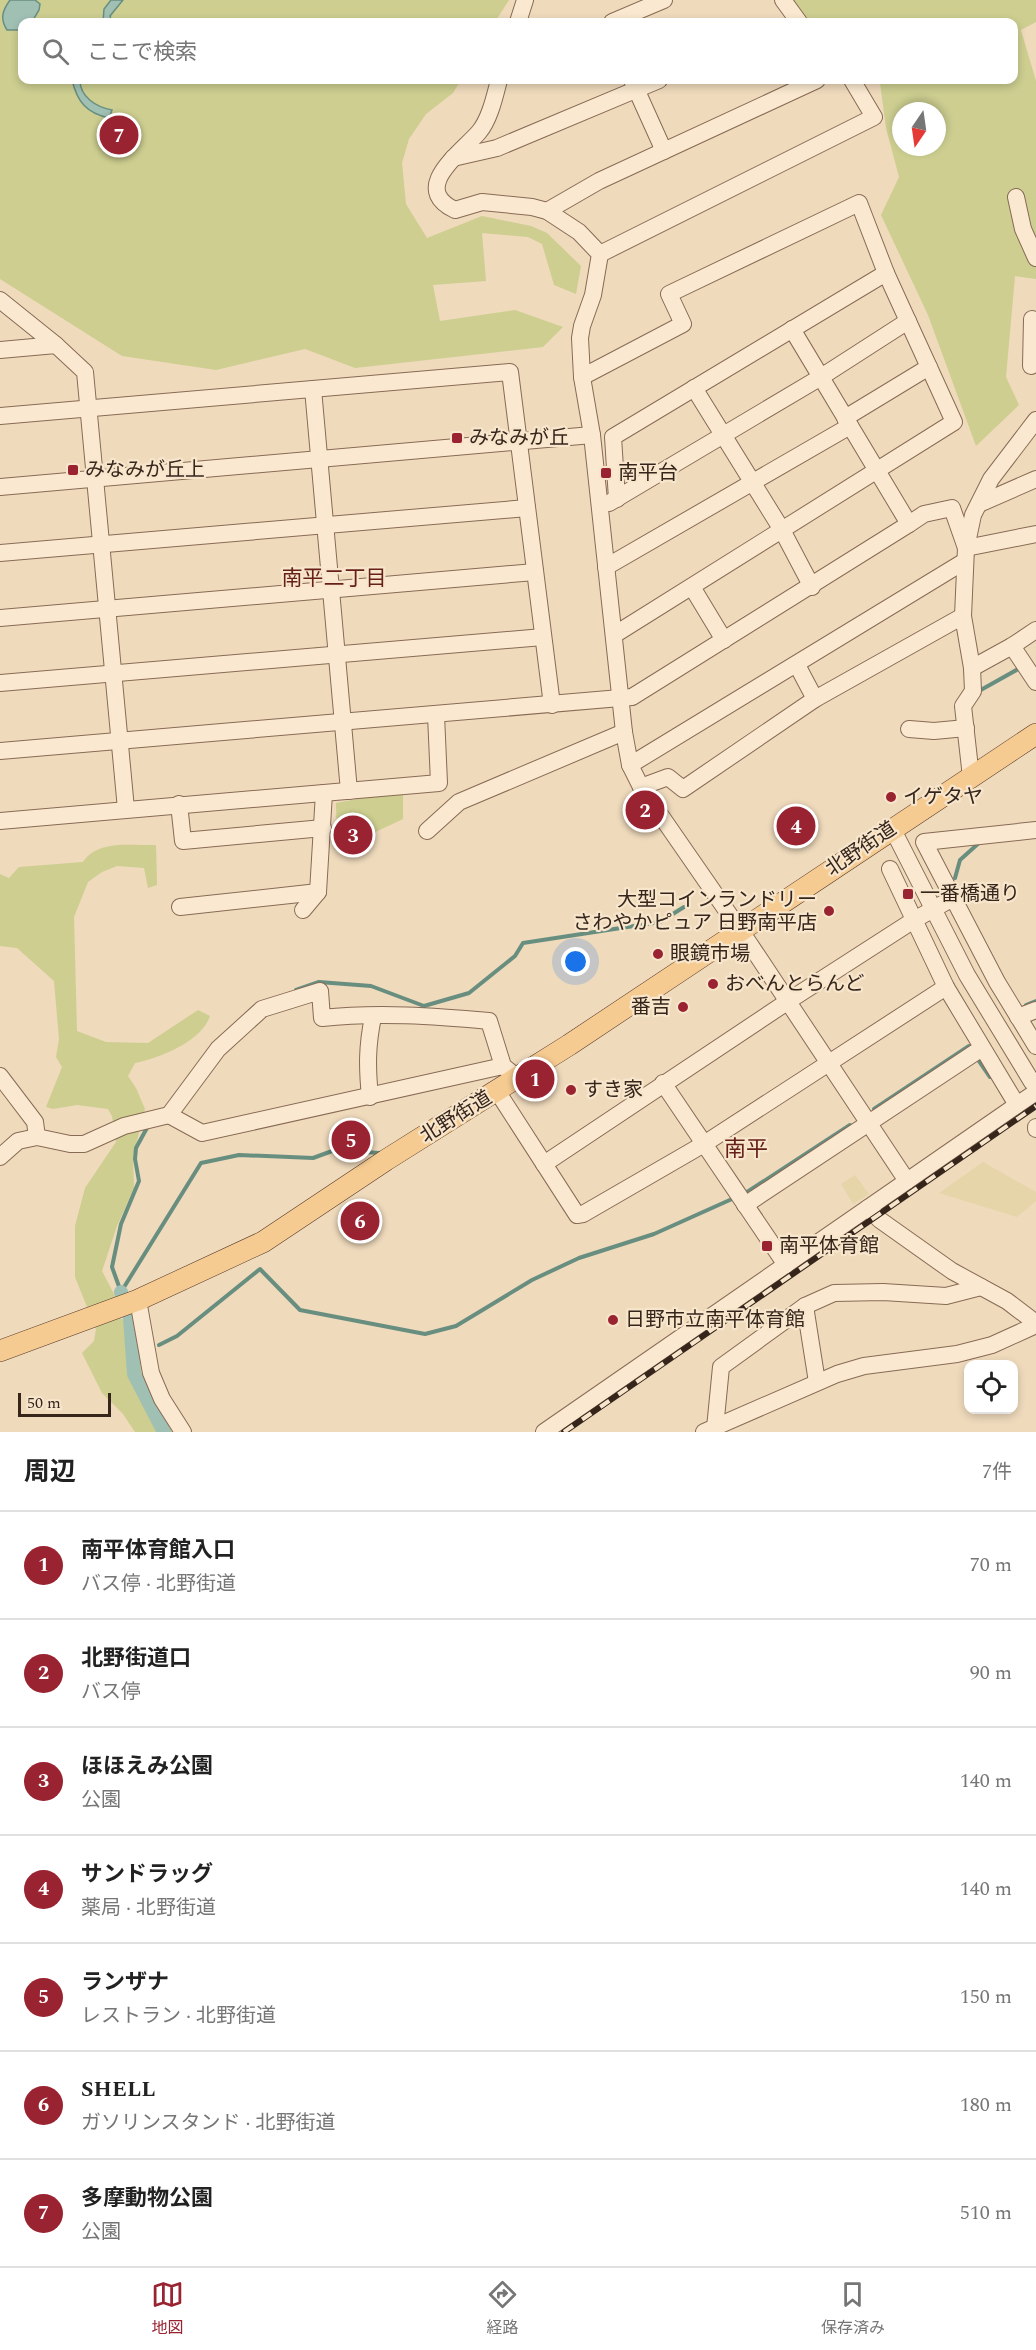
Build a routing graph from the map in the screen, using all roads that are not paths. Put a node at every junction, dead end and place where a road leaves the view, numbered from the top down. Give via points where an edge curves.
1 (525, 0) edge
2 (664, 0) edge
3 (783, 0) edge
4 (519, 18) edge
5 (621, 18) edge
6 (793, 18) edge
7 (498, 84) edge
8 (808, 84) edge
9 (854, 84) edge
10 (634, 85) edge
11 (664, 151) junction
12 (452, 158) junction
13 (1016, 196) dead end
14 (547, 211) junction
15 (600, 254) junction
16 (1036, 258) edge
17 (886, 273) junction
18 (0, 300) edge
19 (1032, 319) dead end
20 (908, 321) junction
21 (792, 329) junction
22 (1034, 339) edge
23 (56, 345) junction
24 (0, 350) edge
25 (1031, 366) dead end
26 (929, 367) junction
27 (582, 377) junction
28 (821, 377) junction
29 (694, 388) junction
30 (313, 389) junction
31 (88, 408) junction
32 (0, 416) edge
33 (848, 422) junction
34 (1035, 424) edge
35 (592, 435) junction
36 (723, 435) junction
37 (519, 441) junction
38 (319, 459) junction
39 (876, 471) junction
40 (95, 479) junction
41 (1036, 479) edge
42 (752, 482) junction
43 (0, 487) edge
44 (617, 499) junction
45 (979, 504) junction
46 (527, 507) junction
47 (600, 509) junction
48 (909, 524) junction
49 (325, 525) junction
50 (782, 530) junction
51 (1036, 534) edge
52 (101, 544) junction
53 (0, 553) edge
54 (966, 554) junction
55 (606, 567) junction
56 (535, 572) junction
57 (812, 586) junction
58 (692, 587) junction
59 (331, 591) junction
60 (107, 610) junction
61 (963, 616) junction
62 (0, 618) edge
63 (1036, 630) edge
64 (614, 635) junction
65 (543, 637) junction
66 (724, 640) junction
67 (1012, 646) junction
68 (337, 655) junction
69 (797, 665) junction
70 (972, 668) junction
71 (113, 674) junction
72 (1036, 682) edge
73 (0, 683) edge
74 (621, 699) junction
75 (815, 699) junction
76 (552, 705) junction
77 (436, 715) junction
78 (343, 723) junction
79 (966, 728) junction
80 (909, 729) dead end
81 (624, 732) junction
82 (1036, 734) edge
83 (120, 741) junction
84 (0, 751) edge
85 (630, 765) junction
86 (971, 777) junction
87 (641, 788) junction
88 (350, 791) junction
89 (324, 794) junction
90 (179, 804) junction
91 (126, 809) junction
92 (0, 821) edge
93 (323, 828) junction
94 (892, 828) junction
95 (1036, 830) edge
96 (427, 831) dead end
97 (890, 869) dead end
98 (318, 892) junction
99 (953, 898) junction
100 (180, 907) dead end
101 (933, 909) junction
102 (303, 910) dead end
103 (914, 920) junction
104 (741, 930) junction
105 (946, 987) junction
106 (788, 1002) junction
107 (1036, 1010) edge
108 (373, 1017) junction
109 (1018, 1017) junction
110 (1036, 1046) edge
111 (982, 1048) junction
112 (828, 1062) junction
113 (511, 1072) junction
114 (0, 1077) edge
115 (663, 1083) junction
116 (1034, 1087) edge
117 (497, 1091) junction
118 (370, 1097) junction
119 (1017, 1105) junction
120 (159, 1116) junction
121 (869, 1124) junction
122 (37, 1137) junction
123 (704, 1144) junction
124 (0, 1157) edge
125 (544, 1164) junction
126 (907, 1181) junction
127 (745, 1206) junction
128 (868, 1208) junction
129 (786, 1265) junction
130 (981, 1287) junction
131 (130, 1303) junction
132 (805, 1306) junction
133 (1036, 1324) edge
134 (0, 1351) edge
135 (817, 1382) junction
136 (739, 1425) edge
137 (710, 1430) edge
138 (183, 1432) edge
139 (544, 1432) edge

1 - 4 street
2 - 5 street
3 - 6 street
7 - 12 street via 480,130
8 - 11 street
9 - 15 street via 874,117
10 - 11 street
10 - 12 street via 497,148
11 - 14 street
12 - 14 street via 438,185 438,196 444,205 455,210 482,202
13 - 16 street via 1023,230
14 - 15 street via 579,232
15 - 27 street via 580,338
17 - 20 street
17 - 21 street
17 - 27 street via 860,203 669,294 683,324
18 - 23 street
19 - 22 street
20 - 26 street
20 - 28 street
21 - 28 street
21 - 29 street
22 - 25 street
23 - 24 street
23 - 31 street via 85,372
26 - 33 street
26 - 39 street via 954,422
27 - 35 street
28 - 33 street
28 - 36 street
29 - 36 street
29 - 44 street via 613,437
30 - 31 street
30 - 37 street via 510,372
30 - 38 street
31 - 32 street
31 - 40 street
33 - 39 street
33 - 42 street
34 - 45 street via 991,479
35 - 37 street
35 - 47 street
36 - 42 street
36 - 44 street
37 - 38 street
37 - 46 street
38 - 40 street
38 - 49 street
39 - 48 street
39 - 50 street
40 - 43 street
40 - 52 street
41 - 45 street
42 - 50 street
42 - 55 street
44 - 47 street
45 - 54 street via 973,515
46 - 49 street
46 - 56 street
47 - 55 street
48 - 54 street via 924,514 951,508
48 - 57 street
49 - 52 street
49 - 59 street
50 - 57 street
50 - 58 street
51 - 54 street
52 - 53 street
52 - 60 street
54 - 61 street
54 - 69 street
55 - 64 street
56 - 59 street
56 - 65 street
57 - 66 street
58 - 64 street
58 - 66 street
59 - 60 street
59 - 68 street
60 - 62 street
60 - 71 street
61 - 70 street
61 - 75 street
63 - 67 street
64 - 74 street
65 - 68 street
65 - 76 street
66 - 74 street via 632,697
67 - 70 street
67 - 72 street
68 - 71 street
68 - 78 street
69 - 75 street
69 - 85 street
70 - 79 street via 972,691 963,706
71 - 73 street
71 - 83 street
74 - 76 street
74 - 81 street
75 - 87 street via 682,789 668,777
76 - 77 street
77 - 78 street
77 - 88 street via 439,783
78 - 83 street
78 - 88 street
79 - 80 street
79 - 86 street
81 - 85 street
81 - 96 street via 459,802
82 - 86 main road, 北野街道
83 - 84 street
83 - 91 street
85 - 87 street
86 - 94 main road, 北野街道
87 - 104 street
88 - 89 street
89 - 90 street
89 - 93 street
90 - 91 street
90 - 93 street via 183,841
91 - 92 street
93 - 98 street
94 - 101 street
94 - 104 main road, 北野街道
95 - 99 street via 924,842
97 - 103 street
98 - 100 street
98 - 102 street
99 - 101 street
99 - 109 street
101 - 103 street
101 - 116 street via 967,975
103 - 105 street
103 - 106 street
104 - 106 street
104 - 113 main road, 北野街道
105 - 111 street
105 - 112 street
106 - 112 street
106 - 115 street
107 - 109 street
108 - 113 street via 489,1021
108 - 118 street via 366,1062
108 - 120 street via 356,1014 322,1018 320,991 262,1009 218,1049
109 - 110 street
111 - 119 street
111 - 121 street
112 - 121 street
112 - 123 street
113 - 117 main road, 北野街道
113 - 118 street
114 - 122 street via 35,1122
115 - 123 street
115 - 125 street
116 - 119 street
117 - 125 street
117 - 131 main road, 北野街道 via 263,1242
118 - 120 street via 202,1133
119 - 126 street
120 - 122 street via 84,1144
121 - 126 street
121 - 127 street
122 - 124 street via 18,1141
123 - 125 street via 577,1215
123 - 127 street
126 - 128 street
127 - 129 street
128 - 129 street
128 - 130 street via 952,1271
129 - 139 street
130 - 132 street via 946,1296 834,1293
130 - 133 street
131 - 134 main road, 北野街道
131 - 138 street via 162,1399
132 - 135 street
132 - 137 street via 721,1367
133 - 135 street via 992,1345 957,1354 864,1366
135 - 136 street
136 - 137 street

